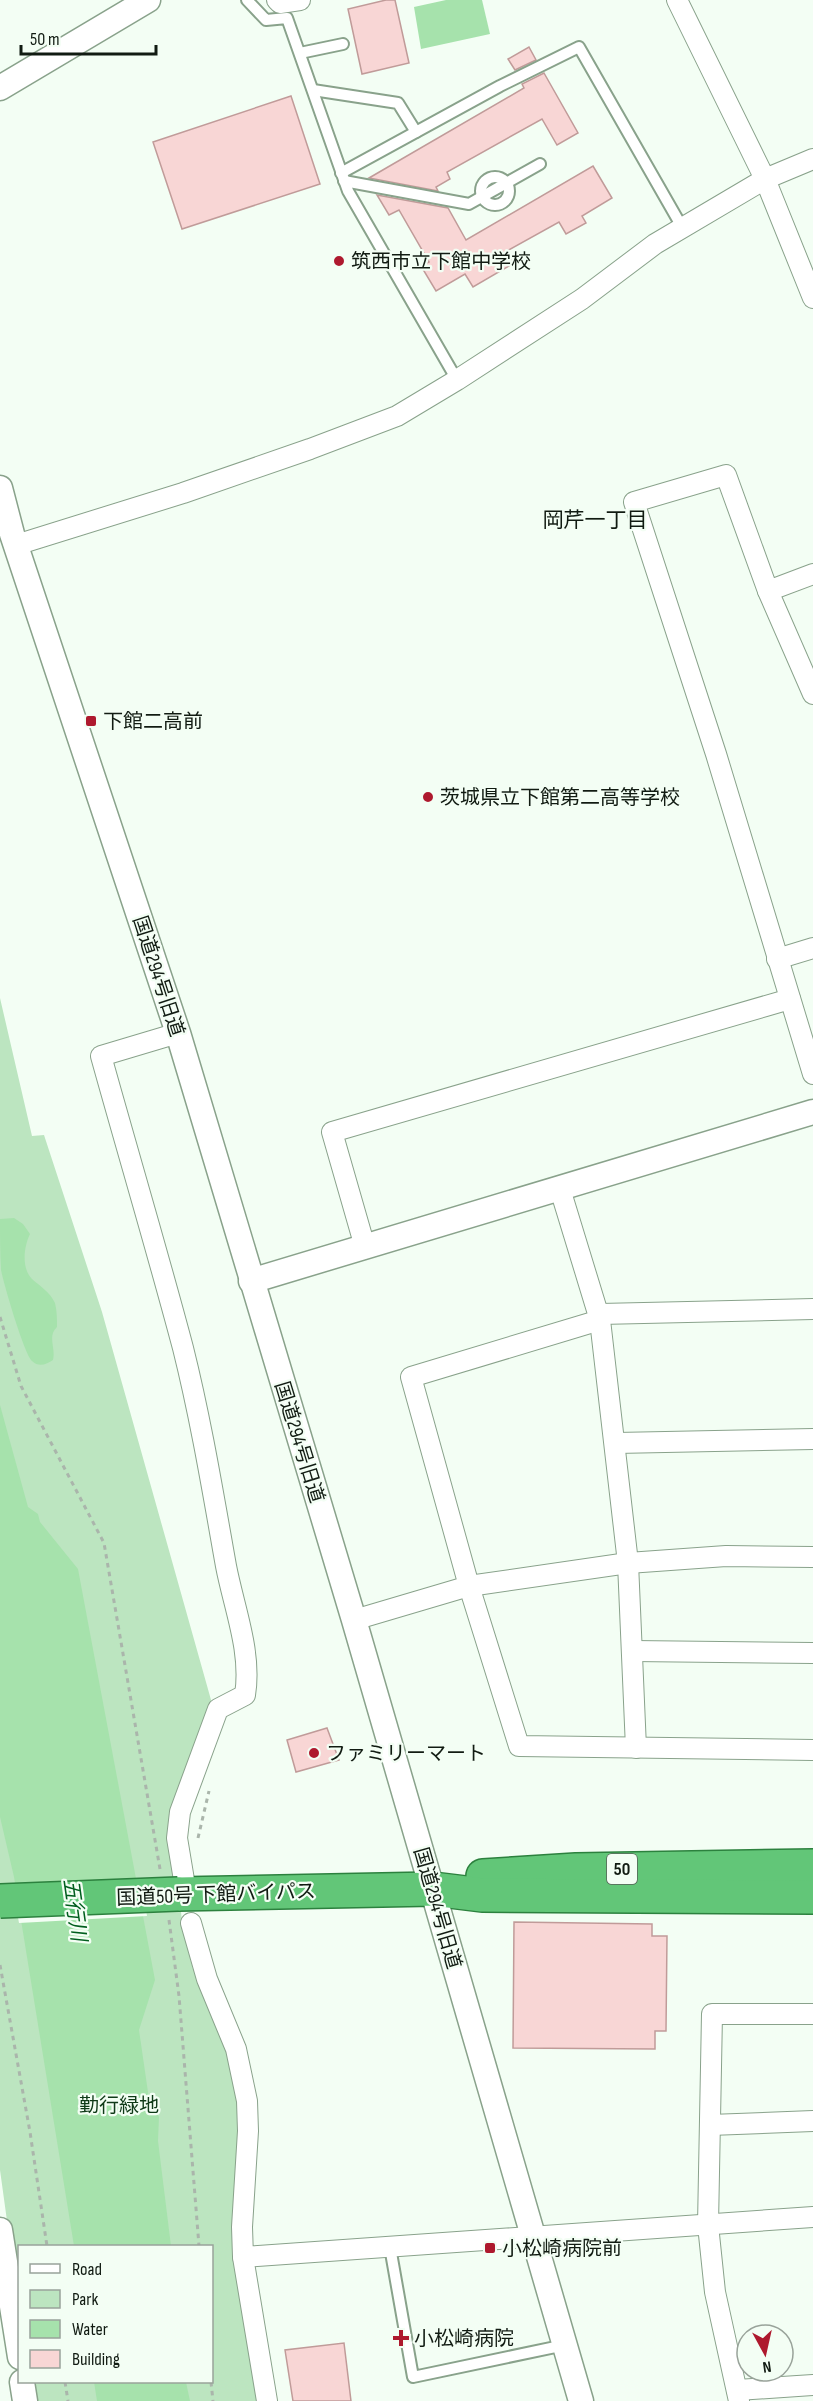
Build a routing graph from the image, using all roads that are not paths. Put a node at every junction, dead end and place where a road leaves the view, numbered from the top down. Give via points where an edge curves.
1 (148, 0) edge
2 (247, 0) edge
3 (277, 0) edge
4 (300, 0) edge
5 (677, 0) edge
6 (344, 44) dead end
7 (300, 53) junction
8 (0, 88) edge
9 (313, 90) junction
10 (416, 132) junction
11 (813, 159) edge
12 (540, 164) dead end
13 (487, 174) junction
14 (343, 177) junction
15 (765, 179) junction
16 (506, 183) junction
17 (495, 189) junction
18 (483, 197) junction
19 (503, 206) junction
20 (682, 227) junction
21 (804, 252) edge
22 (813, 298) edge
23 (457, 380) junction
24 (0, 488) edge
25 (9, 538) edge
26 (813, 574) edge
27 (768, 591) junction
28 (813, 694) edge
29 (813, 948) edge
30 (777, 959) junction
31 (790, 999) junction
32 (178, 1033) junction
33 (813, 1074) edge
34 (813, 1112) edge
35 (560, 1189) junction
36 (365, 1247) junction
37 (251, 1281) junction
38 (813, 1309) edge
39 (600, 1317) junction
40 (813, 1439) edge
41 (616, 1443) junction
42 (813, 1557) edge
43 (628, 1563) junction
44 (469, 1586) junction
45 (354, 1620) junction
46 (633, 1651) junction
47 (813, 1653) edge
48 (636, 1748) junction
49 (813, 1750) edge
50 (813, 1866) edge
51 (433, 1889) junction
52 (176, 1897) junction
53 (813, 1897) edge
54 (0, 1900) edge
55 (813, 2014) edge
56 (813, 2121) edge
57 (710, 2126) junction
58 (813, 2217) edge
59 (708, 2225) junction
60 (0, 2230) edge
61 (532, 2237) junction
62 (390, 2247) junction
63 (243, 2257) junction
64 (18, 2344) edge
65 (565, 2345) junction
66 (22, 2383) edge
67 (813, 2385) edge
68 (738, 2396) edge
69 (25, 2401) edge
70 (267, 2401) edge
71 (581, 2401) edge

1 - 8 street
2 - 7 lane via 266,20 287,18
3 - 4 street
5 - 15 street
6 - 7 lane
7 - 9 lane
9 - 10 lane via 398,103
9 - 14 lane
10 - 14 lane
10 - 20 lane via 579,47
11 - 15 street
12 - 16 lane
13 - 16 lane
13 - 17 lane
13 - 18 lane
14 - 18 lane via 469,204
14 - 23 lane
15 - 20 street
15 - 21 street
16 - 17 lane
16 - 19 lane via 509,192
17 - 18 lane
17 - 19 lane
18 - 19 lane via 489,203
20 - 23 street via 582,299
21 - 22 street
23 - 25 street via 398,416 310,449 183,493
24 - 25 street, 国道294号旧道
25 - 32 street, 国道294号旧道
26 - 27 street
27 - 28 street
27 - 30 street via 726,475 634,502 716,754
29 - 30 street
30 - 31 street
31 - 33 street
31 - 36 street via 332,1132
32 - 37 street, 国道294号旧道
32 - 52 street via 101,1056 183,1349 232,1600 242,1629 247,1681 245,1695 218,1709 180,1812
34 - 35 street
35 - 36 street
35 - 39 street
36 - 37 street
37 - 45 street, 国道294号旧道
38 - 39 street
39 - 41 street
39 - 44 street via 411,1377
40 - 41 street
41 - 43 street
42 - 43 street via 726,1556
43 - 44 street
43 - 46 street
44 - 45 street
44 - 48 street via 519,1746
45 - 51 street, 国道294号旧道
46 - 47 street
46 - 48 street
48 - 49 street
50 - 51 highway, 国道50号 下館バイパス / 50 via 554,1871 477,1876
51 - 52 highway, 国道50号 下館バイパス / 50
51 - 53 highway, 国道50号 下館バイパス / 50 via 482,1895
51 - 61 street, 国道294号旧道
52 - 54 highway, 国道50号 下館バイパス / 50, bridge
52 - 63 street via 236,2049 247,2101
55 - 57 street via 712,2014
56 - 57 street
57 - 59 street
58 - 59 street
59 - 61 street
59 - 68 street via 715,2292
60 - 64 street
61 - 62 street
61 - 65 street, 国道294号旧道
62 - 63 street
62 - 65 lane via 413,2377
63 - 70 street
65 - 71 street, 国道294号旧道
66 - 69 street
67 - 68 street

